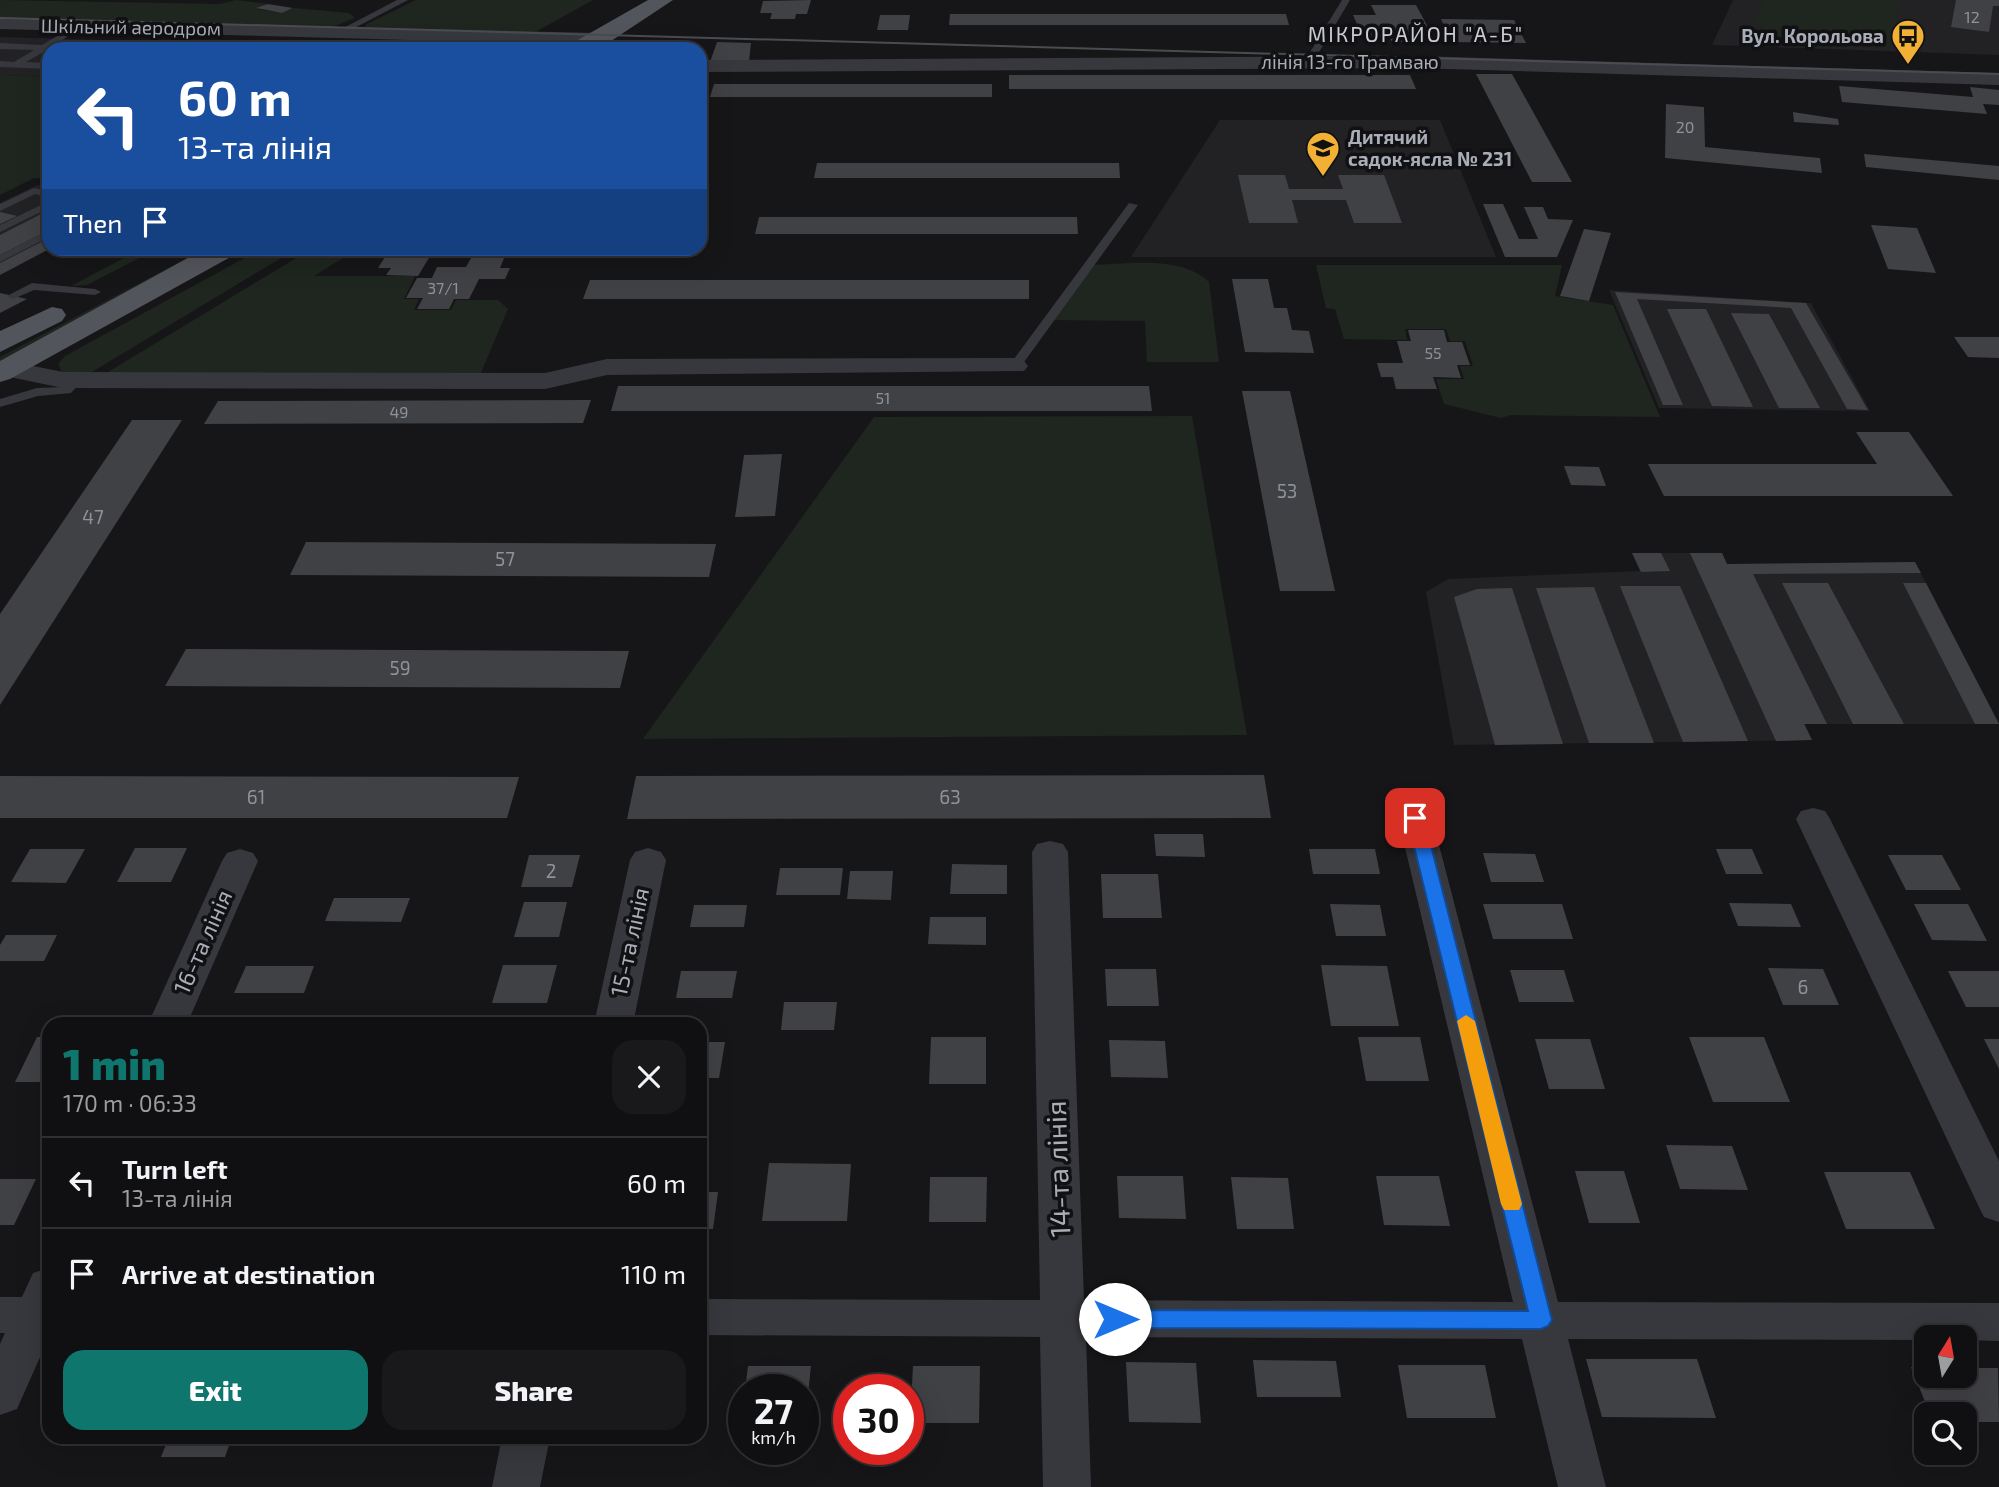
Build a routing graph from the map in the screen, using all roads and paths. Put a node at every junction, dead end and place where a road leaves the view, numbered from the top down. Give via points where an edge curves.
1 (404, 0) edge
2 (663, 0) edge
3 (1346, 0) edge
4 (0, 24) edge
5 (79, 26) junction
6 (338, 33) junction
7 (52, 42) edge
8 (525, 42) edge
9 (592, 42) edge
10 (0, 46) edge
11 (42, 47) edge
12 (42, 48) edge
13 (1309, 62) junction
14 (0, 64) edge
15 (15, 65) junction
16 (42, 66) edge
17 (707, 66) edge
18 (1999, 79) edge
19 (42, 193) edge
20 (1133, 205) dead end
21 (0, 208) edge
22 (42, 208) edge
23 (0, 229) edge
24 (42, 237) edge
25 (163, 256) edge
26 (211, 256) edge
27 (0, 259) edge
28 (95, 292) junction
29 (13, 296) dead end
30 (3, 362) edge
31 (1015, 366) joint
32 (77, 380) junction
33 (0, 403) edge
34 (1415, 818) dead end
35 (1813, 819) dead end
36 (1050, 852) dead end
37 (648, 860) dead end
38 (240, 861) dead end
39 (170, 1017) edge
40 (614, 1017) edge
41 (1999, 1205) edge
42 (33, 1308) edge
43 (707, 1317) edge
44 (1062, 1319) junction
45 (1541, 1320) junction
46 (1999, 1322) edge
47 (0, 1395) edge
48 (525, 1444) edge
49 (516, 1487) edge
50 (1067, 1487) edge
51 (1583, 1487) edge

1 - 6 lane
2 - 9 main road
3 - 13 lane
4 - 5 street, Шкільний аеродром
5 - 6 street, Шкільний аеродром
5 - 7 lane
6 - 8 street, Шкільний аеродром
10 - 11 lane
12 - 15 lane
13 - 17 street, лінія 13-го Трамваю
13 - 18 street, лінія 13-го Трамваю
14 - 15 lane
15 - 16 lane
19 - 21 lane via 34,191
20 - 31 lane
22 - 23 lane
24 - 27 lane
25 - 28 main road
26 - 30 main road
28 - 29 lane via 32,286
28 - 30 main road
30 - 32 street
31 - 32 street via 607,367 545,381
32 - 33 lane via 67,390 37,392
34 - 45 street
35 - 41 street
36 - 44 street, 14-та лінія
37 - 40 street, 15-та лінія
38 - 39 street, 16-та лінія
42 - 47 street
43 - 44 street
44 - 45 street
44 - 50 street, 14-та лінія
45 - 46 street
45 - 51 street
48 - 49 street

